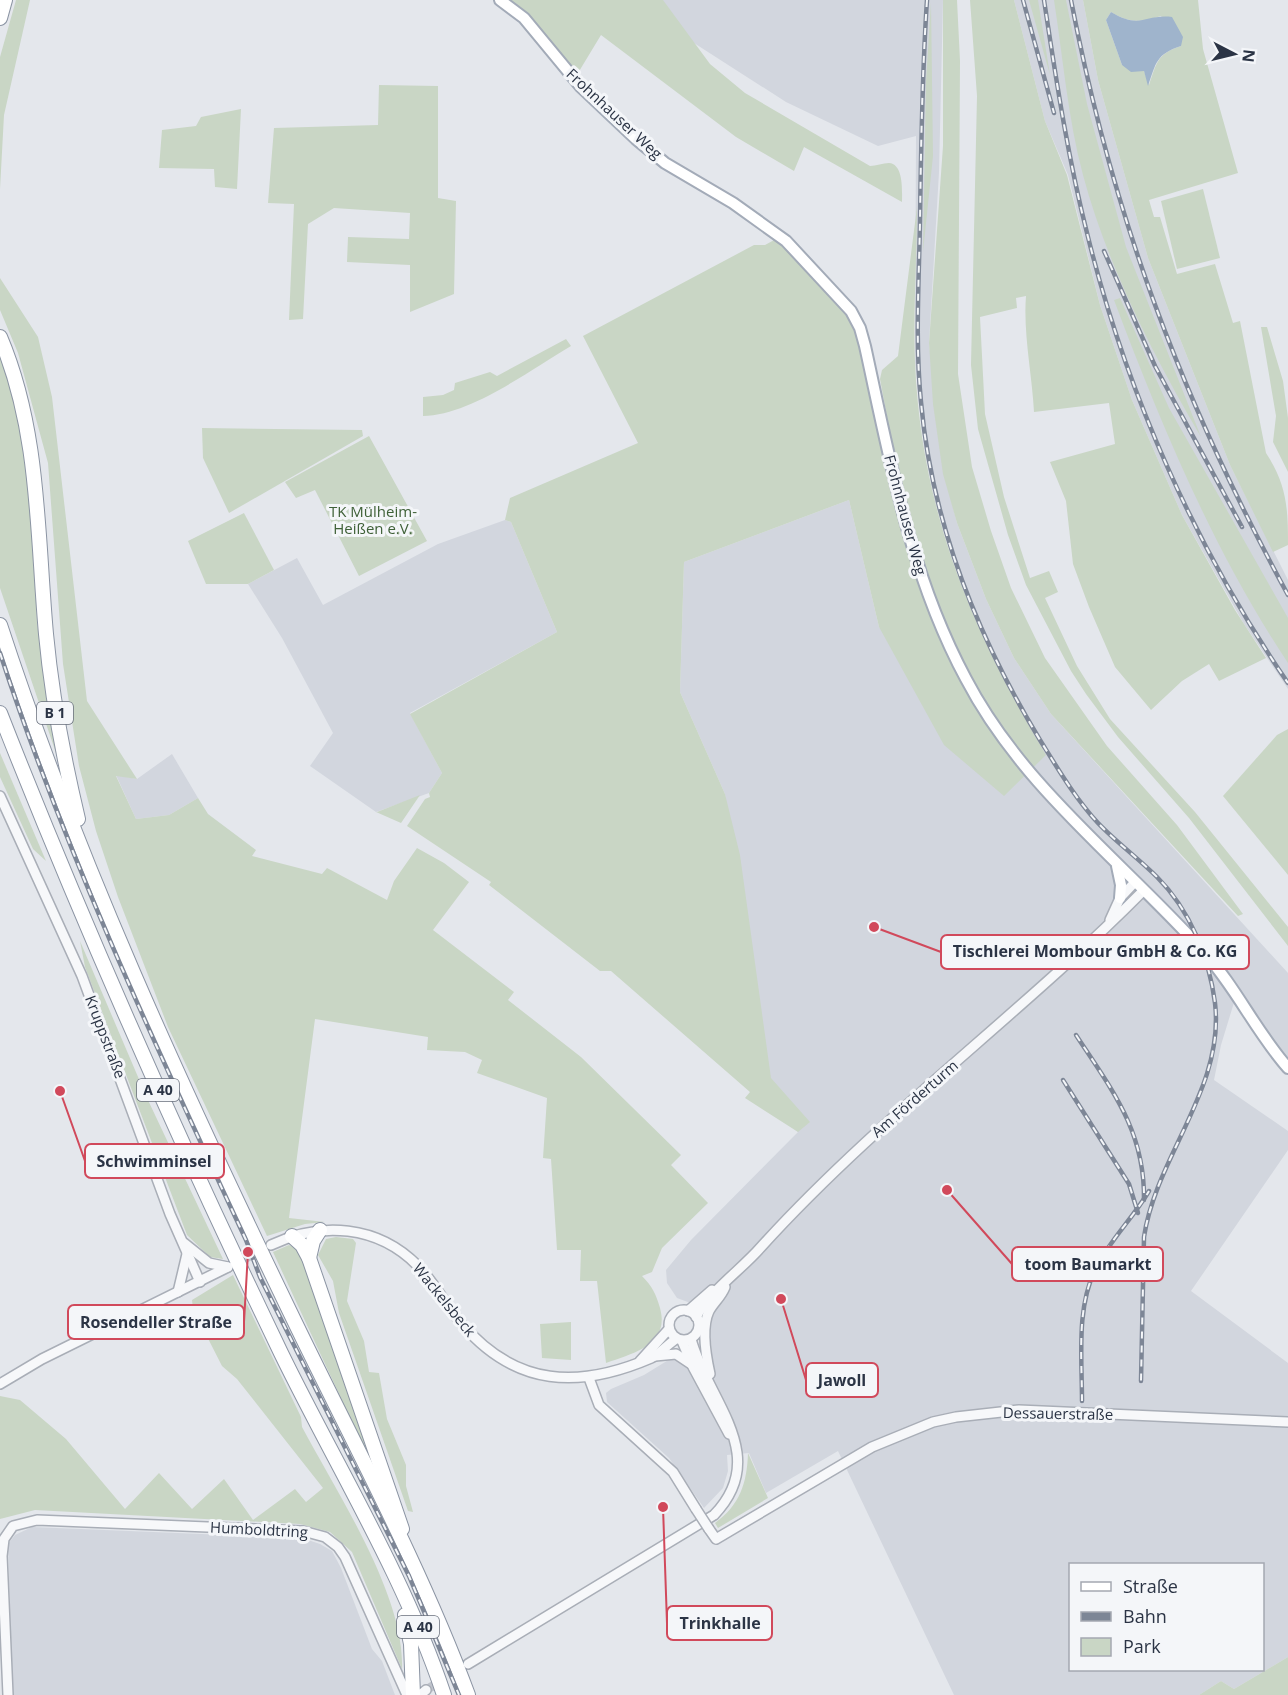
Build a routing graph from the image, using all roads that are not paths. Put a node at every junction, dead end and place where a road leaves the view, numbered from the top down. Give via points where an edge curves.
1 (5, 0) edge
2 (500, 0) edge
3 (0, 18) edge
4 (1, 339) edge
5 (0, 625) edge
6 (0, 713) edge
7 (0, 796) edge
8 (87, 859) junction
9 (1117, 866) junction
10 (1135, 882) junction
11 (1143, 891) junction
12 (1120, 898) junction
13 (1109, 923) junction
14 (1288, 1068) edge
15 (320, 1230) junction
16 (292, 1236) junction
17 (182, 1242) junction
18 (271, 1245) tunnel mouth
19 (187, 1254) junction
20 (309, 1258) junction
21 (200, 1282) junction
22 (727, 1282) junction
23 (178, 1292) junction
24 (688, 1311) junction
25 (696, 1317) junction
26 (669, 1329) junction
27 (683, 1339) junction
28 (655, 1356) junction
29 (640, 1361) junction
30 (693, 1367) junction
31 (588, 1378) junction
32 (711, 1383) junction
33 (0, 1384) edge
34 (1288, 1422) edge
35 (735, 1444) junction
36 (13, 1526) junction
37 (0, 1527) edge
38 (407, 1551) junction
39 (387, 1561) junction
40 (0, 1606) edge
41 (4, 1617) junction
42 (468, 1664) tunnel mouth
43 (420, 1694) edge
44 (8, 1695) edge
45 (407, 1695) edge
46 (444, 1695) edge
47 (468, 1695) edge

1 - 3 highway
2 - 9 main road, Frohnhauser Weg via 519,14 581,87 636,139 666,163 774,230 851,311 865,346 912,548 951,650 1003,742
4 - 8 highway, B 1 via 30,444 56,724
5 - 8 highway, A 40
6 - 39 highway, A 40 via 42,821 163,1101 283,1356
7 - 17 street, Kruppstraße via 82,976
8 - 38 highway, A 40 via 211,1144
9 - 10 main road, Frohnhauser Weg
9 - 12 main road
10 - 11 main road, Frohnhauser Weg
10 - 12 street, Am Förderturm
11 - 13 street, Am Förderturm
11 - 14 main road, Frohnhauser Weg via 1216,966
12 - 13 street, Am Förderturm
13 - 22 street, Am Förderturm via 883,1126
15 - 16 street, Wackelsbeck
15 - 20 highway
15 - 31 street, Wackelsbeck via 361,1233 391,1244 419,1267 477,1340 515,1366 541,1375
16 - 18 street, Wackelsbeck
16 - 20 highway
17 - 19 street, Kruppstraße
17 - 21 street via 209,1263 228,1267
19 - 21 street, Kruppstraße
19 - 23 street
20 - 38 highway via 399,1515
21 - 23 street
22 - 24 street, Am Förderturm
22 - 25 street, Am Förderturm
22 - 32 street via 705,1323
23 - 33 street
24 - 25 street
24 - 26 street, Am Förderturm via 673,1315
25 - 27 street, Am Förderturm via 698,1329
26 - 27 street
26 - 29 street, Am Förderturm
27 - 28 street, Am Förderturm
27 - 30 street
27 - 32 street
28 - 29 street, Am Förderturm
28 - 30 street via 676,1354
29 - 31 street, Am Förderturm
30 - 35 street
31 - 34 street, Dessauerstraße, bridge via 599,1405 673,1472 716,1539 872,1446 956,1417 1019,1410
32 - 35 street
35 - 42 street via 738,1476 727,1502 714,1515
36 - 37 street, Humboldtring
36 - 41 street via 4,1539 2,1556
36 - 45 street, Humboldtring via 37,1520 120,1522 303,1531 325,1537 338,1547 351,1567
38 - 47 highway, A 40
39 - 43 highway via 407,1623
39 - 46 highway, A 40
40 - 41 street
41 - 44 street

